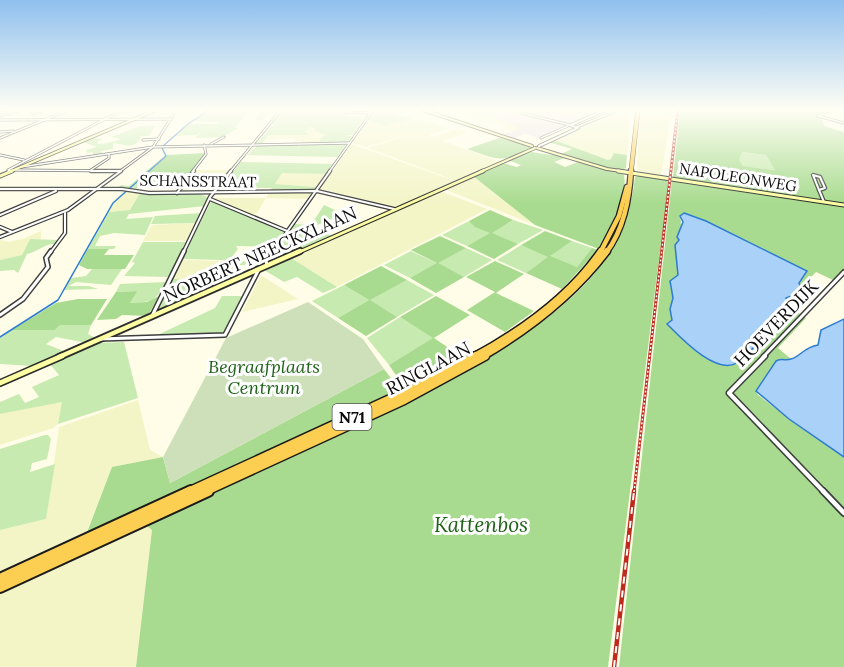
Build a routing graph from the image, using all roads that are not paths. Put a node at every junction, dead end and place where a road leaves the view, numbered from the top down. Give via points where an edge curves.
1 (63, 140) edge
2 (86, 140) edge
3 (158, 140) edge
4 (219, 140) edge
5 (257, 140) edge
6 (351, 140) edge
7 (515, 140) edge
8 (551, 140) edge
9 (633, 140) edge
10 (349, 143) junction
11 (254, 144) junction
12 (204, 145) junction
13 (210, 145) junction
14 (153, 147) junction
15 (535, 147) junction
16 (109, 154) junction
17 (0, 155) edge
18 (24, 160) junction
19 (21, 167) junction
20 (12, 171) junction
21 (89, 171) junction
22 (121, 171) junction
23 (617, 171) junction
24 (630, 173) junction
25 (0, 176) edge
26 (0, 189) edge
27 (57, 190) junction
28 (96, 190) junction
29 (819, 190) junction
30 (315, 191) junction
31 (177, 193) junction
32 (214, 193) junction
33 (210, 198) junction
34 (824, 202) junction
35 (844, 205) edge
36 (394, 209) junction
37 (65, 213) junction
38 (0, 215) edge
39 (0, 226) edge
40 (287, 231) junction
41 (12, 232) junction
42 (0, 237) edge
43 (269, 257) junction
44 (273, 263) junction
45 (267, 265) junction
46 (259, 269) junction
47 (844, 272) edge
48 (0, 315) edge
49 (152, 316) junction
50 (100, 339) junction
51 (0, 383) edge
52 (844, 513) edge
53 (0, 579) edge
54 (0, 587) edge

1 - 18 street
2 - 19 main road
3 - 14 street
4 - 13 street
5 - 11 street
6 - 10 street
7 - 15 main road
8 - 15 street, NORBERT NEECKXLAAN
9 - 24 highway, N71
10 - 11 street
10 - 30 street
11 - 13 street
11 - 32 street
12 - 13 street
12 - 14 street
12 - 31 street via 206,154
14 - 16 street
14 - 22 street
15 - 23 main road
15 - 36 main road, NORBERT NEECKXLAAN
16 - 19 street
16 - 21 street via 109,158
17 - 18 street
18 - 20 street via 8,170
19 - 20 main road
20 - 21 street
20 - 25 main road
21 - 22 street
22 - 28 street
23 - 24 main road
23 - 24 main road, NAPOLEONWEG
24 - 34 main road, NAPOLEONWEG
24 - 53 highway, RINGLAAN / N71 via 616,226 598,256 558,298 503,338 397,396
24 - 54 highway, RINGLAAN / N71 via 628,204 621,226 598,264 564,300 508,341 388,406
26 - 27 street, SCHANSSTRAAT
27 - 28 street, SCHANSSTRAAT
27 - 38 street
28 - 31 street, SCHANSSTRAAT
28 - 37 street
29 - 29 street via 825,188 820,177 813,175
29 - 34 street
30 - 32 street, SCHANSSTRAAT
30 - 36 street, SCHANSSTRAAT
30 - 40 street
31 - 32 street, SCHANSSTRAAT
32 - 33 street
33 - 40 street
33 - 49 street
34 - 35 main road, NAPOLEONWEG
36 - 44 main road, NORBERT NEECKXLAAN
37 - 41 street
37 - 48 street via 65,232 46,258 48,267 23,299
39 - 41 street
40 - 43 street
41 - 42 street
43 - 44 street
43 - 45 street
44 - 45 main road, NORBERT NEECKXLAAN
45 - 46 main road, NORBERT NEECKXLAAN
46 - 49 main road, NORBERT NEECKXLAAN
46 - 50 street via 225,335
47 - 52 street, HOEVERDIJK via 729,393
49 - 50 main road, NORBERT NEECKXLAAN
50 - 51 main road, NORBERT NEECKXLAAN

